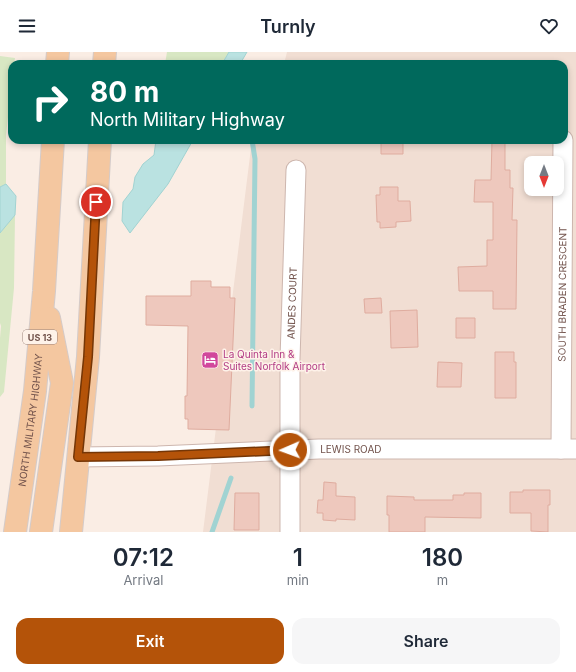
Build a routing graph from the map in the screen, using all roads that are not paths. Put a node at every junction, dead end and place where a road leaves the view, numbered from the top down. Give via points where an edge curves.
1 (52, 144) edge
2 (100, 144) edge
3 (563, 144) edge
4 (296, 170) dead end
5 (44, 291) junction
6 (568, 448) edge
7 (290, 450) junction
8 (78, 457) junction
9 (15, 532) edge
10 (41, 532) edge
11 (71, 532) edge
12 (290, 532) edge

1 - 5 main road, NORTH MILITARY HIGHWAY / US 13
2 - 8 main road via 88,357
3 - 6 street, SOUTH BRADEN CRESCENT
4 - 7 street, ANDES COURT
5 - 9 main road, NORTH MILITARY HIGHWAY / US 13 via 35,391
5 - 10 main road via 62,383
6 - 7 street, LEWIS ROAD
7 - 8 street, LEWIS ROAD
7 - 12 street, ANDES COURT
8 - 11 main road

